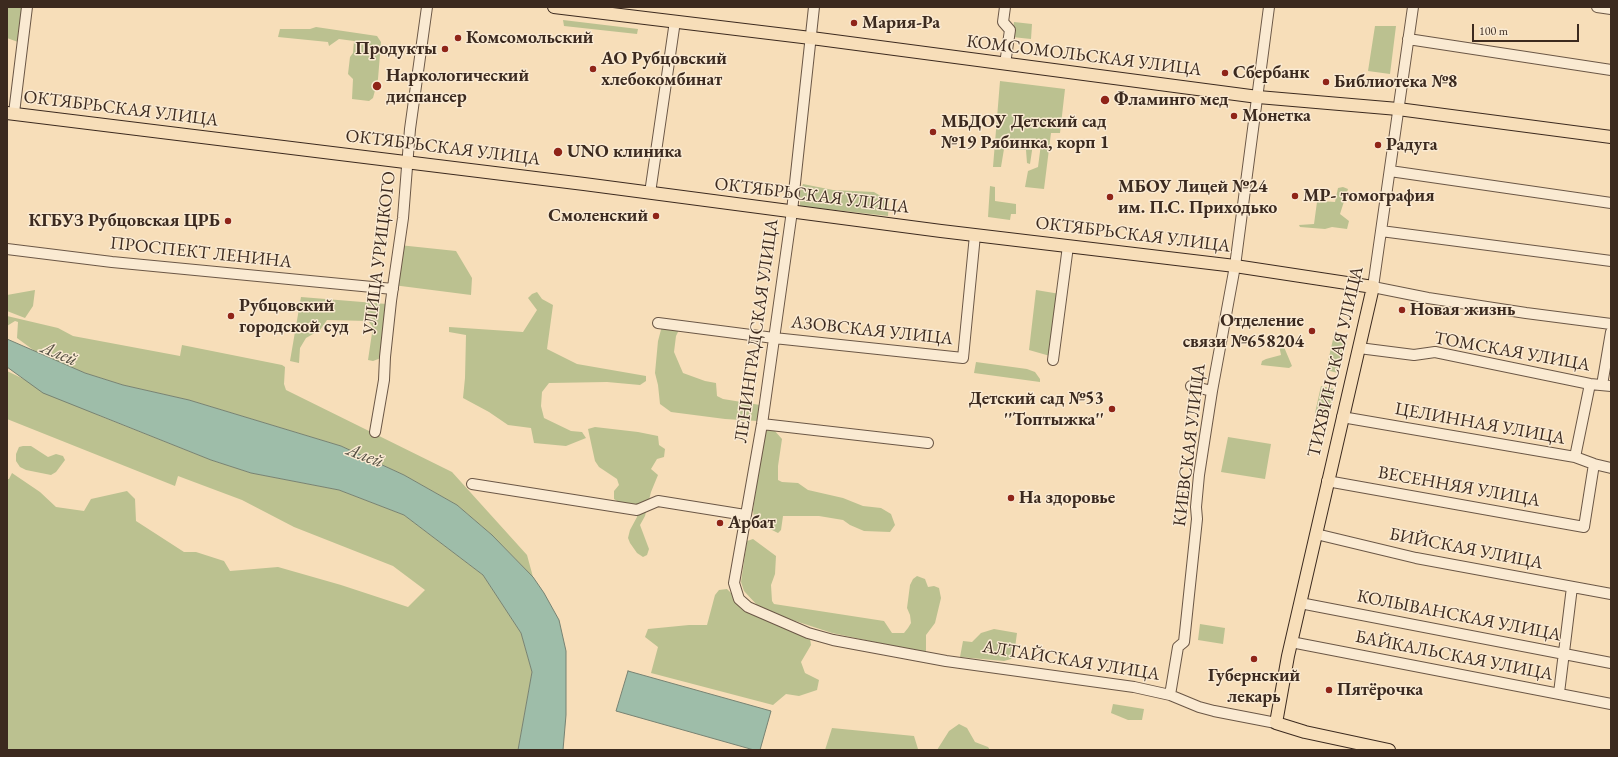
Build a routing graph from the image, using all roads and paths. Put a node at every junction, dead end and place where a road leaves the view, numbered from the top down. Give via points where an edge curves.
1 (27, 7) edge
2 (427, 7) edge
3 (554, 7) edge
4 (814, 7) edge
5 (1005, 7) edge
6 (1269, 7) edge
7 (1413, 7) edge
8 (1597, 7) edge
9 (1611, 9) edge
10 (596, 10) edge
11 (675, 21) junction
12 (810, 39) junction
13 (1408, 39) junction
14 (1005, 64) junction
15 (1611, 70) edge
16 (1258, 97) junction
17 (1398, 109) junction
18 (11, 113) edge
19 (1611, 137) edge
20 (407, 162) junction
21 (1390, 171) junction
22 (650, 193) junction
23 (1611, 203) edge
24 (792, 211) junction
25 (1381, 231) junction
26 (975, 234) junction
27 (1068, 246) junction
28 (7, 249) edge
29 (1611, 261) edge
30 (1235, 266) junction
31 (1373, 287) junction
32 (393, 289) junction
33 (658, 323) dead end
34 (1611, 324) edge
35 (1611, 332) edge
36 (774, 338) junction
37 (1359, 348) junction
38 (1053, 360) dead end
39 (1590, 384) junction
40 (1191, 386) dead end
41 (1606, 386) edge
42 (1212, 391) junction
43 (1342, 417) junction
44 (762, 424) junction
45 (375, 432) dead end
46 (928, 443) dead end
47 (1575, 458) junction
48 (1594, 464) junction
49 (1611, 468) edge
50 (1327, 481) junction
51 (472, 484) dead end
52 (745, 514) junction
53 (1316, 534) junction
54 (1572, 587) junction
55 (1611, 594) edge
56 (1300, 603) junction
57 (748, 607) joint
58 (1291, 642) junction
59 (1562, 653) junction
60 (1611, 663) edge
61 (1558, 694) junction
62 (1170, 695) junction
63 (1611, 704) edge
64 (1276, 723) junction
65 (1389, 750) edge

1 - 18 street
2 - 20 street, УЛИЦА УРИЦКОГО
3 - 10 main road, КОМСОМОЛЬСКАЯ УЛИЦА
4 - 12 street, ЛЕНИНГРАДСКАЯ УЛИЦА
5 - 14 street via 1003,22 1010,30
6 - 16 street, КИЕВСКАЯ УЛИЦА
7 - 13 street, ТИХВИНСКАЯ УЛИЦА
8 - 9 street
10 - 11 main road, КОМСОМОЛЬСКАЯ УЛИЦА
11 - 12 main road, КОМСОМОЛЬСКАЯ УЛИЦА
11 - 22 street
12 - 14 main road, КОМСОМОЛЬСКАЯ УЛИЦА
12 - 24 street, ЛЕНИНГРАДСКАЯ УЛИЦА
13 - 15 street
13 - 17 street, ТИХВИНСКАЯ УЛИЦА
14 - 16 main road, КОМСОМОЛЬСКАЯ УЛИЦА
16 - 17 main road, КОМСОМОЛЬСКАЯ УЛИЦА
16 - 30 street, КИЕВСКАЯ УЛИЦА
17 - 19 main road, КОМСОМОЛЬСКАЯ УЛИЦА
17 - 21 street, ТИХВИНСКАЯ УЛИЦА
18 - 20 main road, ОКТЯБРЬСКАЯ УЛИЦА
20 - 22 main road, ОКТЯБРЬСКАЯ УЛИЦА
20 - 32 street, УЛИЦА УРИЦКОГО via 402,232
21 - 23 street
21 - 25 street, ТИХВИНСКАЯ УЛИЦА
22 - 24 main road, ОКТЯБРЬСКАЯ УЛИЦА
24 - 26 main road, ОКТЯБРЬСКАЯ УЛИЦА
24 - 36 street, ЛЕНИНГРАДСКАЯ УЛИЦА
25 - 29 street
25 - 31 street, ТИХВИНСКАЯ УЛИЦА
26 - 27 main road, ОКТЯБРЬСКАЯ УЛИЦА
26 - 36 street, АЗОВСКАЯ УЛИЦА via 963,358
27 - 30 main road, ОКТЯБРЬСКАЯ УЛИЦА
27 - 38 street
28 - 32 street, ПРОСПЕКТ ЛЕНИНА via 112,262
30 - 31 main road, ОКТЯБРЬСКАЯ УЛИЦА
30 - 42 street, КИЕВСКАЯ УЛИЦА
31 - 34 street, ОКТЯБРЬСКАЯ УЛИЦА via 1511,311
31 - 37 main road, ТИХВИНСКАЯ УЛИЦА
32 - 45 street, УЛИЦА УРИЦКОГО via 384,380
33 - 36 street, АЗОВСКАЯ УЛИЦА
35 - 41 street
36 - 44 street, ЛЕНИНГРАДСКАЯ УЛИЦА
37 - 39 street, ТОМСКАЯ УЛИЦА via 1414,354 1435,352
37 - 43 main road, ТИХВИНСКАЯ УЛИЦА
39 - 41 street, ТОМСКАЯ УЛИЦА
39 - 47 street
40 - 42 street
42 - 62 street, КИЕВСКАЯ УЛИЦА via 1199,475 1184,642 1178,647
43 - 47 street, ЦЕЛИННАЯ УЛИЦА
43 - 50 main road, ТИХВИНСКАЯ УЛИЦА
44 - 46 street
44 - 52 street, ЛЕНИНГРАДСКАЯ УЛИЦА
47 - 48 street, ЦЕЛИННАЯ УЛИЦА
48 - 49 street, ЦЕЛИННАЯ УЛИЦА
48 - 50 street, ВЕСЕННЯЯ УЛИЦА via 1584,527
50 - 53 main road, ТИХВИНСКАЯ УЛИЦА
51 - 52 street via 637,510 658,501
52 - 57 street, ЛЕНИНГРАДСКАЯ УЛИЦА via 734,583 739,600
53 - 54 street, БИЙСКАЯ УЛИЦА via 1416,558
53 - 56 main road, ТИХВИНСКАЯ УЛИЦА
54 - 55 street, БИЙСКАЯ УЛИЦА
54 - 59 street
56 - 58 main road, ТИХВИНСКАЯ УЛИЦА
56 - 59 street, КОЛЫВАНСКАЯ УЛИЦА
57 - 62 street, АЛТАЙСКАЯ УЛИЦА via 808,633 833,640 946,661 1134,687
58 - 61 street, БАЙКАЛЬСКАЯ УЛИЦА
58 - 64 main road, ТИХВИНСКАЯ УЛИЦА
59 - 60 street, КОЛЫВАНСКАЯ УЛИЦА
59 - 61 street
61 - 63 street, БАЙКАЛЬСКАЯ УЛИЦА
62 - 64 street, АЛТАЙСКАЯ УЛИЦА via 1214,711
64 - 65 main road, АЛТАЙСКАЯ УЛИЦА via 1305,732

